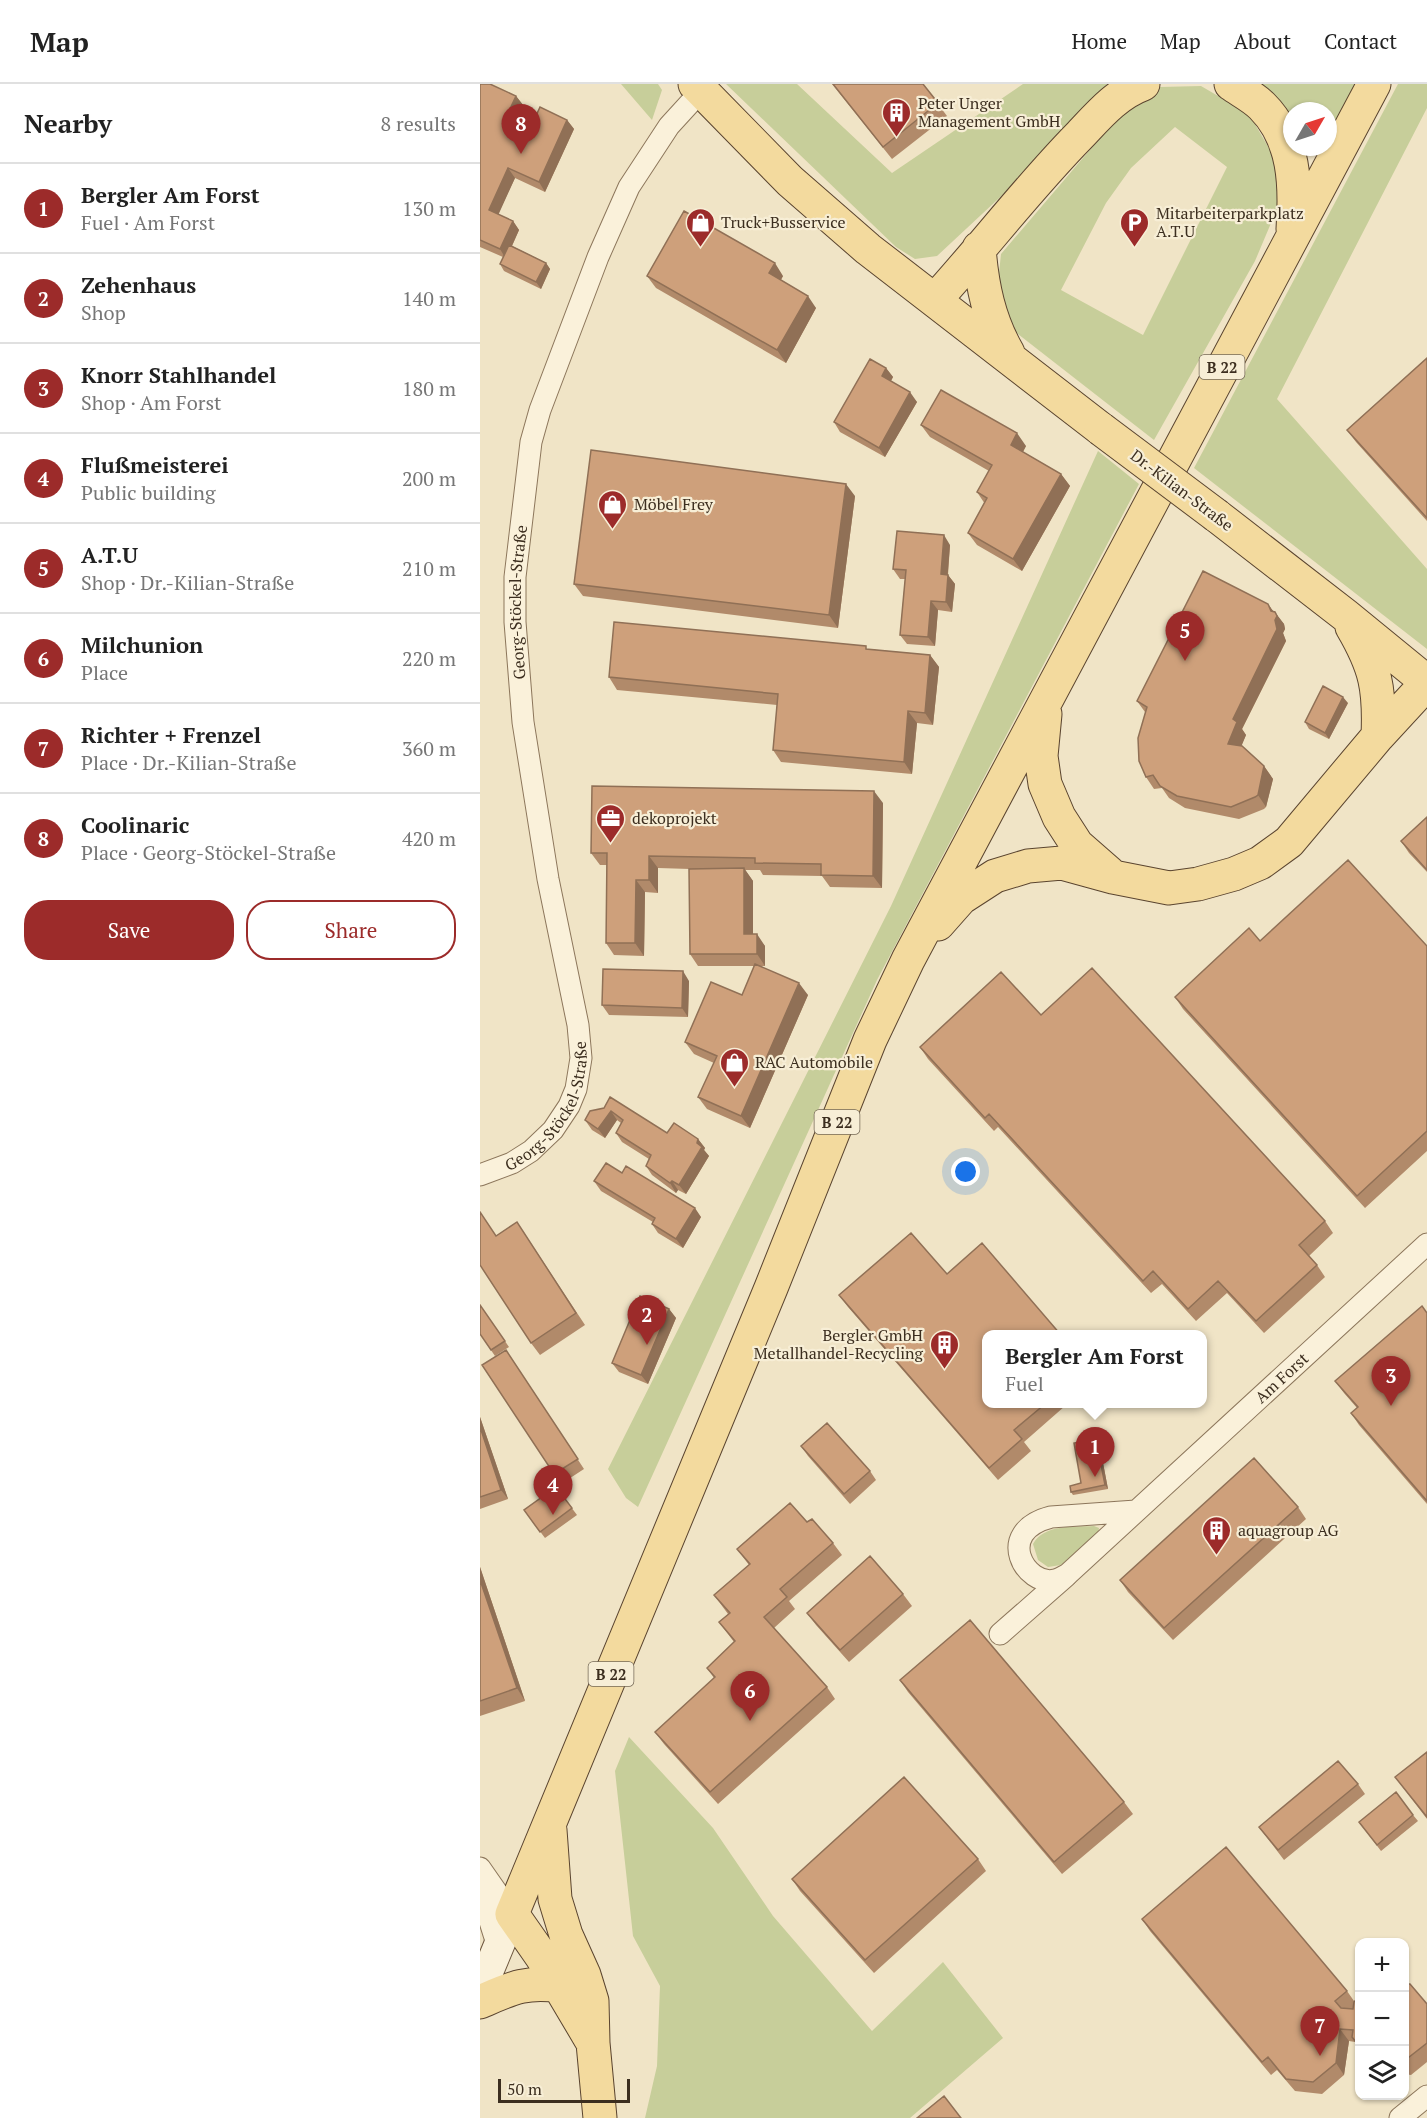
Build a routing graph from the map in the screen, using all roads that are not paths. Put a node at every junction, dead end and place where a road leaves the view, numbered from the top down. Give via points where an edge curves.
1 (1143, 84) edge
2 (1231, 84) edge
3 (1374, 84) edge
4 (698, 87) edge
5 (1292, 235) junction
6 (979, 248) junction
7 (934, 300) junction
8 (1012, 360) junction
9 (1345, 615) junction
10 (1427, 682) edge
11 (1047, 698) junction
12 (1378, 736) junction
13 (1113, 877) junction
14 (908, 960) junction
15 (480, 1175) edge
16 (1427, 1244) edge
17 (1136, 1511) junction
18 (1068, 1574) junction
19 (1000, 1634) dead end
20 (550, 1826) junction
21 (480, 1868) edge
22 (480, 1890) edge
23 (512, 1914) junction
24 (498, 1947) junction
25 (561, 1986) junction
26 (480, 1991) edge
27 (480, 2002) edge
28 (593, 2043) junction
29 (1427, 2096) edge
30 (600, 2118) edge
31 (1400, 2118) edge

1 - 6 main road via 1111,104 1057,158
2 - 5 main road via 1262,105 1281,131 1293,165
3 - 5 main road, B 22
4 - 7 main road, Dr.-Kilian-Straße via 790,182
4 - 15 street, Georg-Stöckel-Straße via 629,187 598,257 531,442 515,577 523,722 581,1058 576,1089 553,1130 512,1163
5 - 11 main road, B 22
6 - 7 main road
6 - 8 main road via 986,301 999,338
7 - 8 main road, Dr.-Kilian-Straße
8 - 9 main road, Dr.-Kilian-Straße, bridge
9 - 10 main road, Dr.-Kilian-Straße
9 - 12 main road via 1372,665 1377,683
10 - 12 main road
11 - 13 main road via 1041,756 1045,784 1077,845
11 - 14 main road, B 22
12 - 13 main road via 1289,842 1260,863 1198,884 1169,888
13 - 14 main road via 1062,863 1028,866 995,876 961,897
14 - 20 main road, B 22 via 870,1040
16 - 17 street, Am Forst
17 - 18 street, Am Forst
17 - 18 street via 1051,1517 1029,1526 1020,1535 1018,1547 1029,1571 1042,1579 1054,1580
18 - 19 street, Am Forst
20 - 23 main road, B 22
20 - 28 main road, B 22 via 555,1899 592,2001
21 - 23 street
22 - 24 street
23 - 24 main road
23 - 25 main road, B 22
24 - 26 main road
25 - 27 main road via 520,1986
25 - 28 main road, B 22
28 - 30 main road, B 22
29 - 31 street

